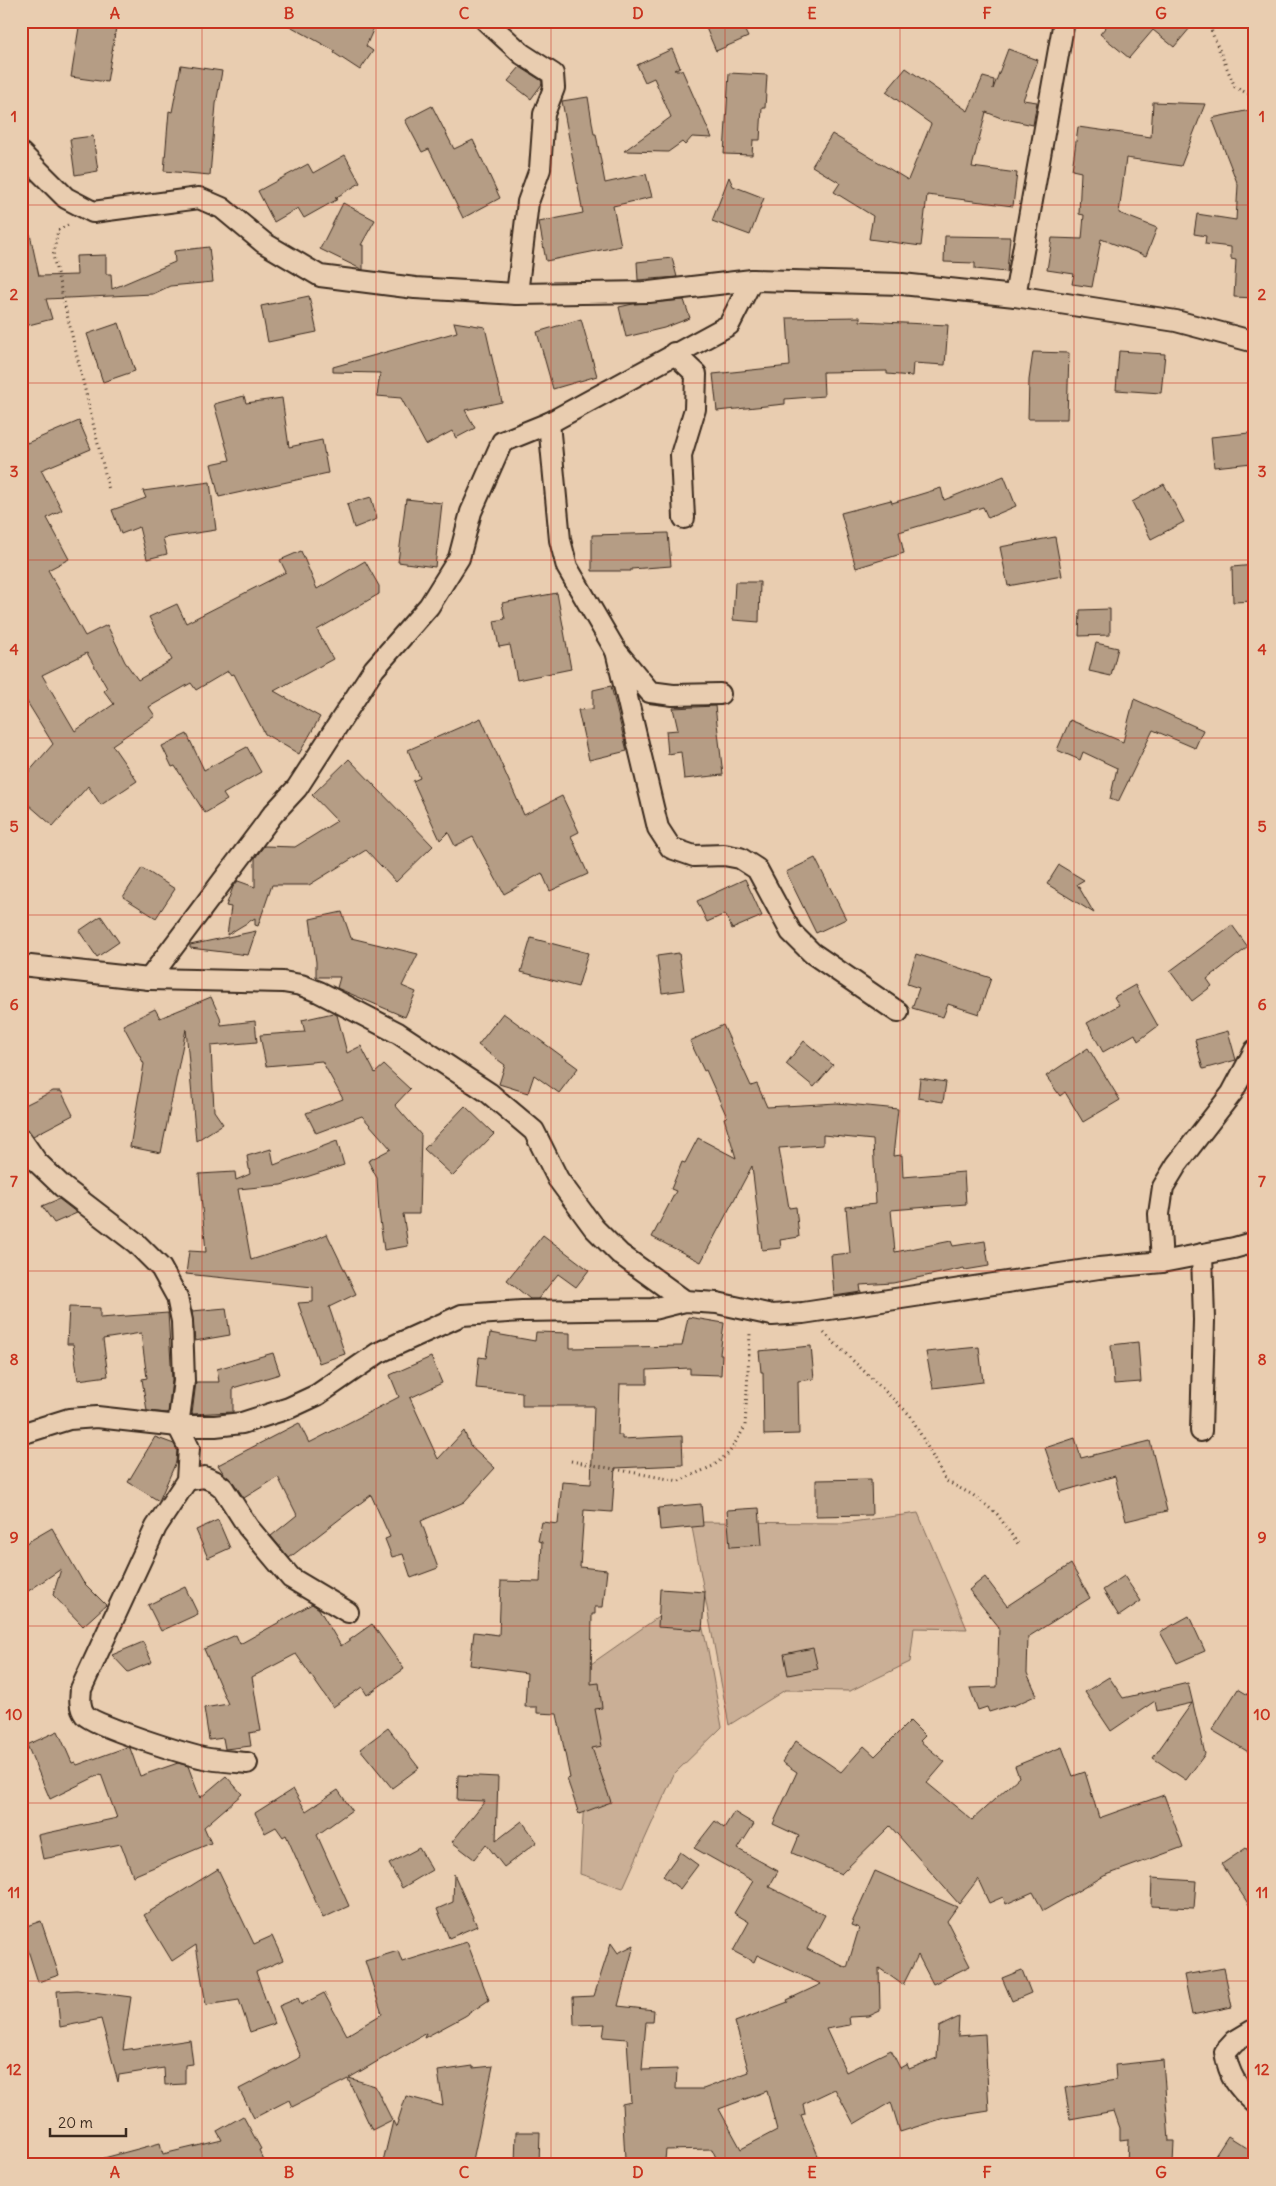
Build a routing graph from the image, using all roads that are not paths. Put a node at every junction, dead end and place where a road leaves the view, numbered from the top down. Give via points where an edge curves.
1 (486, 21) edge
2 (1064, 21) edge
3 (21, 153) edge
4 (752, 280) junction
5 (517, 294) junction
6 (1015, 296) junction
7 (1255, 342) edge
8 (674, 353) junction
9 (549, 423) junction
10 (684, 518) dead end
11 (616, 651) junction
12 (720, 694) dead end
13 (21, 965) edge
14 (149, 979) junction
15 (898, 1012) dead end
16 (1255, 1050) edge
17 (21, 1139) edge
18 (1255, 1242) edge
19 (1202, 1254) junction
20 (1162, 1262) junction
21 (684, 1301) junction
22 (178, 1426) junction
23 (1201, 1431) dead end
24 (21, 1434) edge
25 (187, 1480) junction
26 (348, 1612) dead end
27 (247, 1763) dead end
28 (1255, 2029) edge
29 (1255, 2103) edge

1 - 5 street via 522,54 554,74 554,88 544,114 540,169 528,202
2 - 6 street
3 - 5 street via 66,198 93,212 199,198 222,208 264,243 320,276 415,288
4 - 5 street via 649,292
4 - 6 street via 902,284
4 - 8 street via 729,325
6 - 7 street via 1176,322
8 - 9 street
8 - 10 street via 696,374 695,408 681,456
9 - 11 street via 558,522 567,567
9 - 14 street via 502,442 471,512 460,558 429,606 374,669 297,788 273,814
11 - 12 street via 650,692
11 - 15 street via 658,828 672,848 694,856 724,854 740,858 757,870 791,932 812,953
13 - 14 street
14 - 21 street via 302,985 398,1033 490,1093 518,1116 534,1131 558,1180 594,1228 620,1254
16 - 20 street via 1232,1093 1163,1187 1159,1214
17 - 22 street via 63,1187 136,1243 162,1268 177,1296 182,1321 184,1381
18 - 19 street
19 - 20 street
19 - 23 street
20 - 21 street via 1099,1268 803,1313 772,1315 716,1303
21 - 22 street via 653,1309 462,1315 378,1353 317,1395 289,1408 242,1423
22 - 24 street via 79,1418
22 - 25 street via 189,1448
25 - 26 street via 204,1477 223,1488 248,1527 291,1578
25 - 27 street via 156,1527 81,1689 81,1707 92,1721 154,1743 208,1759
28 - 29 street via 1235,2041 1225,2052 1228,2068 1238,2088

